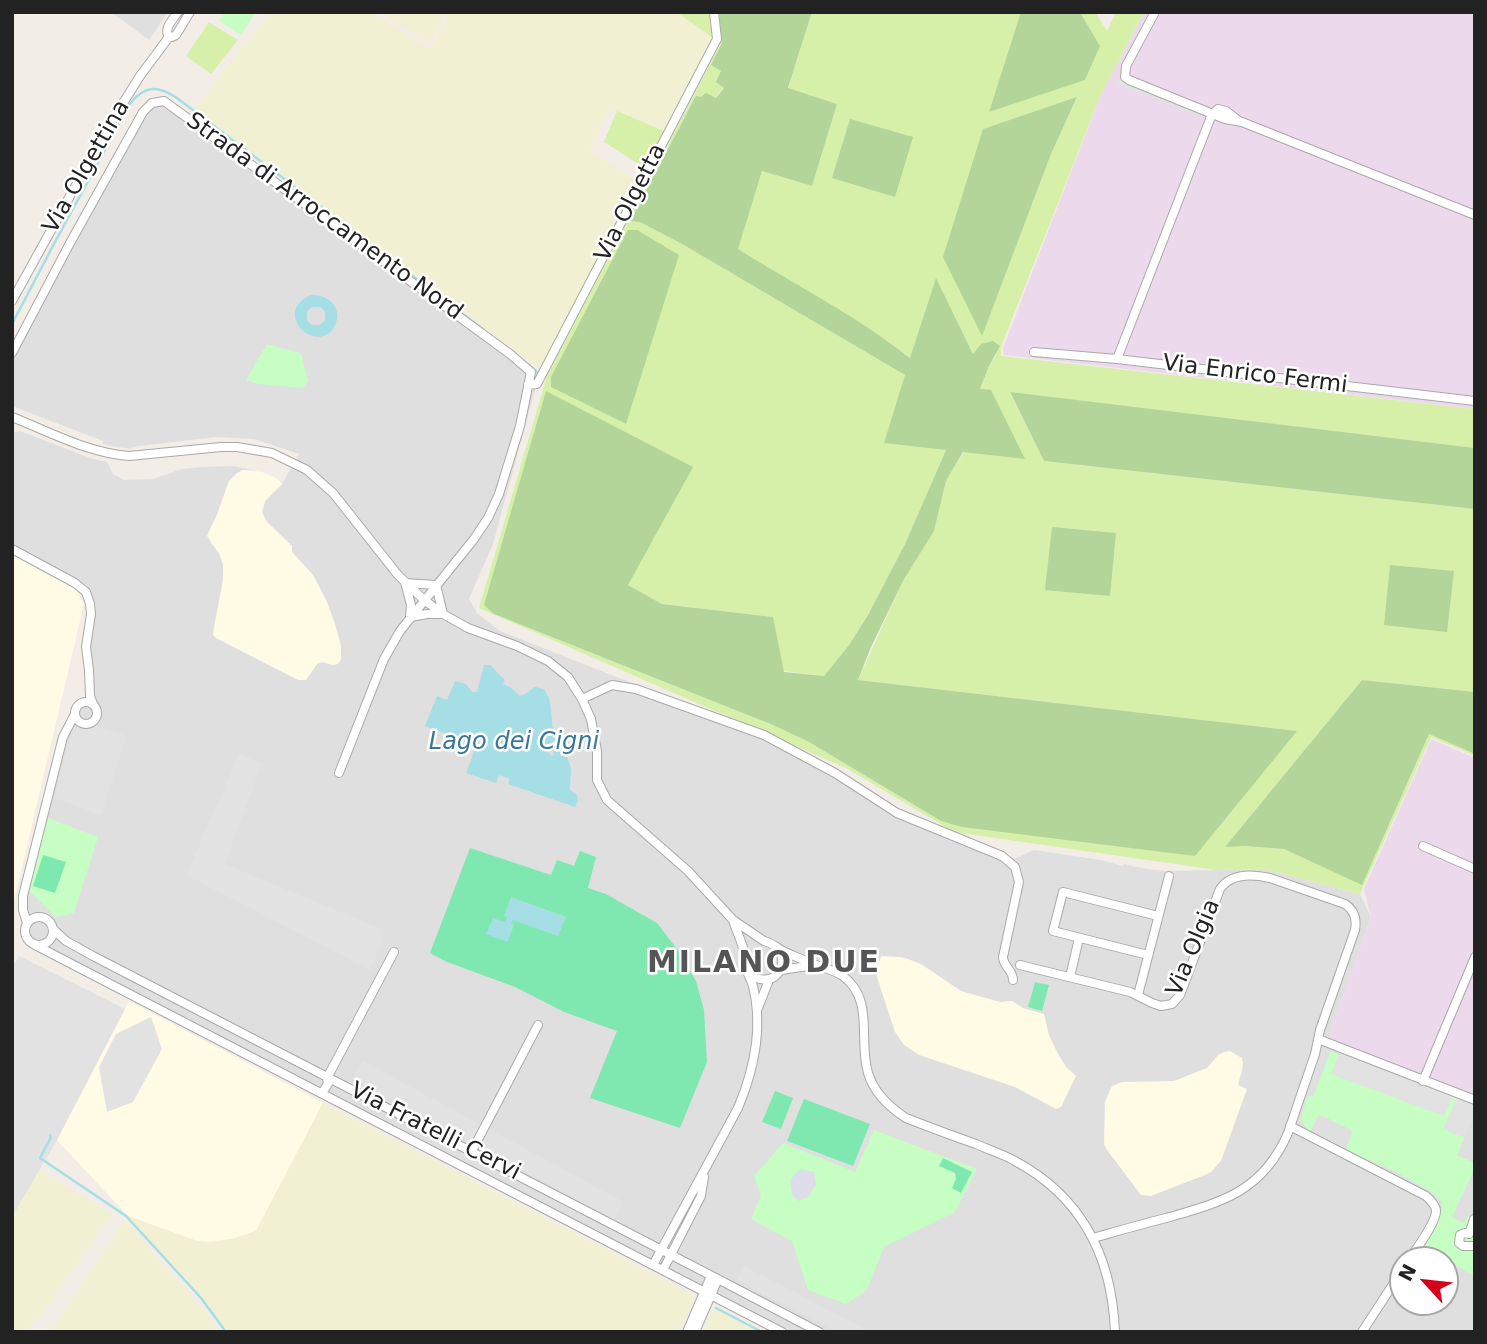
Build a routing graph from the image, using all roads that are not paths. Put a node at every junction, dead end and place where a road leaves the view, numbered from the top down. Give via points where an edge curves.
1 (178, 12) edge
2 (190, 12) edge
3 (714, 12) edge
4 (1155, 12) edge
5 (169, 37) junction
6 (1212, 114) junction
7 (1473, 213) edge
8 (12, 301) edge
9 (1034, 352) dead end
10 (12, 353) edge
11 (1117, 359) junction
12 (528, 385) junction
13 (1475, 401) edge
14 (12, 417) edge
15 (12, 424) edge
16 (28, 424) junction
17 (12, 549) edge
18 (405, 583) junction
19 (436, 585) junction
20 (424, 600) junction
21 (443, 614) junction
22 (410, 617) junction
23 (89, 692) junction
24 (582, 699) junction
25 (83, 702) junction
26 (93, 704) junction
27 (75, 714) junction
28 (82, 724) junction
29 (66, 730) junction
30 (339, 773) dead end
31 (1423, 846) dead end
32 (1475, 869) edge
33 (1169, 876) dead end
34 (24, 893) junction
35 (41, 916) junction
36 (1158, 916) junction
37 (733, 920) junction
38 (27, 923) junction
39 (53, 929) junction
40 (1079, 938) junction
41 (764, 941) junction
42 (36, 945) junction
43 (779, 949) junction
44 (394, 953) dead end
45 (745, 955) junction
46 (1148, 955) junction
47 (1475, 957) edge
48 (815, 965) junction
49 (1020, 965) dead end
50 (781, 970) junction
51 (750, 974) junction
52 (1070, 977) junction
53 (769, 980) junction
54 (1013, 981) dead end
55 (1138, 995) junction
56 (757, 1010) junction
57 (538, 1025) dead end
58 (1318, 1038) junction
59 (327, 1078) junction
60 (1423, 1081) junction
61 (319, 1092) junction
62 (1475, 1100) edge
63 (1290, 1126) junction
64 (472, 1151) junction
65 (705, 1169) junction
66 (1474, 1219) edge
67 (1469, 1234) junction
68 (1093, 1238) junction
69 (1475, 1245) edge
70 (1418, 1246) edge
71 (662, 1249) junction
72 (671, 1254) junction
73 (653, 1265) junction
74 (663, 1270) junction
75 (715, 1278) junction
76 (1389, 1291) edge
77 (708, 1293) junction
78 (687, 1332) edge
79 (695, 1332) edge
80 (782, 1332) edge
81 (819, 1332) edge
82 (1115, 1332) edge
83 (1362, 1332) edge

1 - 5 street via 167,28
2 - 5 street via 176,35
3 - 12 street, Via Olgetta via 717,39 537,384
4 - 6 street via 1126,66 1125,77
5 - 8 street, Via Olgettina via 108,127
6 - 7 street
6 - 11 street
9 - 11 street, Via Enrico Fermi
10 - 12 street, Strada di Arroccamento Nord via 143,112 152,103 164,101 510,354 531,372
11 - 13 street, Via Enrico Fermi
12 - 19 street via 520,426 488,518
14 - 16 street
15 - 16 street
16 - 18 street via 117,455 228,447 280,456 307,470 333,493
17 - 23 street via 86,592 91,611 86,643
18 - 19 street
18 - 20 street
18 - 22 street
19 - 20 street
19 - 21 street
20 - 21 street
20 - 22 street
21 - 22 street
21 - 24 street via 548,661 568,677
22 - 30 street via 384,659
23 - 25 street
23 - 26 street
24 - 37 street via 594,729 597,780 607,800 688,871
24 - 54 street via 612,685 636,689 765,735 897,813 1002,856 1015,867 1019,882 1003,957
25 - 26 street
25 - 27 street
26 - 28 street via 96,720
27 - 28 street
27 - 29 street
28 - 29 street
29 - 34 street
31 - 32 street
33 - 36 street
34 - 35 street
34 - 38 street
35 - 38 street
35 - 39 street
36 - 40 street via 1063,892 1054,931
36 - 46 street
37 - 41 street
37 - 45 street
38 - 42 street via 26,937
39 - 42 street via 50,940
39 - 59 street, Via Fratelli Cervi via 65,941
40 - 46 street
40 - 52 street
41 - 43 street
41 - 45 street via 752,945
42 - 61 street, Via Fratelli Cervi
43 - 48 street
43 - 50 street
44 - 59 street
45 - 51 street
46 - 55 street
47 - 60 street
48 - 50 street
48 - 68 street via 841,975 860,998 867,1068 885,1102 906,1118 1026,1167 1067,1201
49 - 52 street, Via Olgia
50 - 53 street
51 - 53 street
51 - 56 street
52 - 55 street, Via Olgia
53 - 56 street
55 - 58 street, Via Olgia via 1161,1006 1175,1002 1223,884 1236,876 1264,877 1345,904 1353,911 1355,930
56 - 65 street via 755,1052 745,1092
57 - 64 street
58 - 60 street
58 - 63 street
59 - 61 street via 316,1087
59 - 64 street, Via Fratelli Cervi
60 - 62 street
61 - 73 street, Via Fratelli Cervi
63 - 68 street via 1269,1166 1229,1197
63 - 70 street via 1432,1201 1436,1213
64 - 71 street, Via Fratelli Cervi
65 - 71 street
65 - 72 street via 701,1196
66 - 67 street
67 - 69 street
67 - 69 street via 1460,1235 1459,1243
68 - 82 street via 1107,1275
71 - 72 street, Via Fratelli Cervi
71 - 73 street
72 - 74 street
72 - 75 street, Via Fratelli Cervi
73 - 74 street, Via Fratelli Cervi
74 - 77 street, Via Fratelli Cervi
75 - 77 street
75 - 81 street, Via Fratelli Cervi
76 - 83 street
77 - 78 street
77 - 79 street
77 - 80 street, Via Fratelli Cervi

